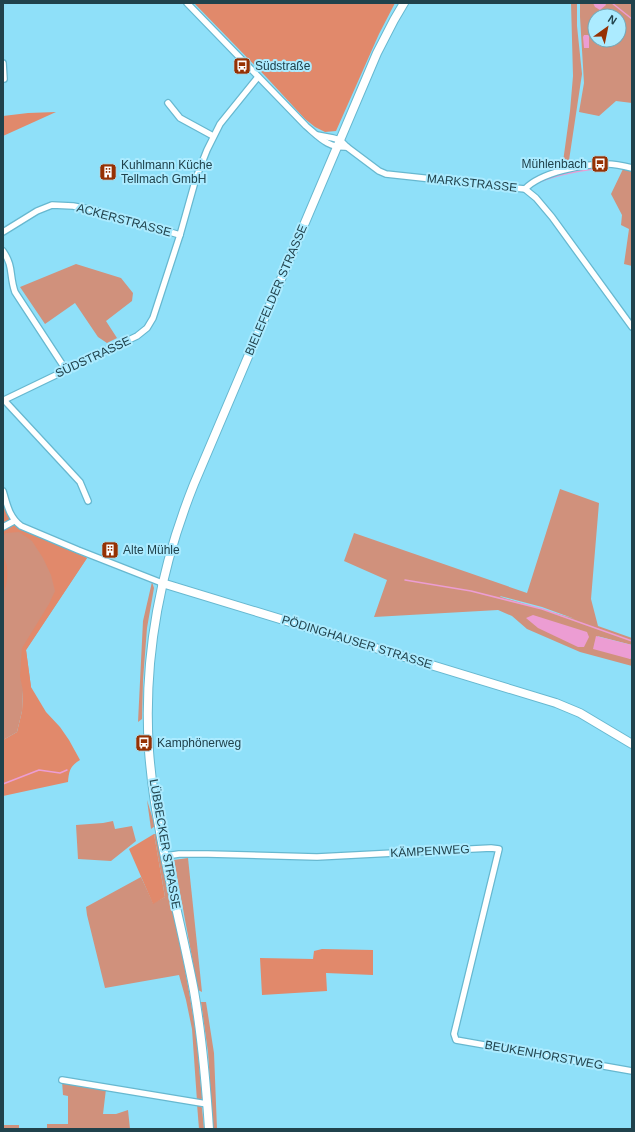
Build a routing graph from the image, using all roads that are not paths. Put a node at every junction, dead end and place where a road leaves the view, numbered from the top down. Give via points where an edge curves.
1 (187, 3) edge
2 (404, 3) edge
3 (3, 63) edge
4 (258, 77) junction
5 (4, 79) edge
6 (168, 103) dead end
7 (213, 136) junction
8 (339, 144) junction
9 (632, 168) edge
10 (525, 189) junction
11 (3, 232) edge
12 (180, 235) junction
13 (3, 251) edge
14 (632, 328) edge
15 (66, 370) junction
16 (4, 400) edge
17 (3, 491) edge
18 (88, 501) dead end
19 (14, 521) junction
20 (3, 527) edge
21 (162, 583) junction
22 (632, 744) edge
23 (166, 856) junction
24 (456, 1040) joint
25 (632, 1071) edge
26 (62, 1080) dead end
27 (207, 1104) junction
28 (208, 1129) edge

1 - 4 street
2 - 8 main road, BIELEFELDER STRASSE via 377,53
3 - 5 street
4 - 7 street, SÜDSTRASSE via 229,111
4 - 8 street via 317,136 326,143
6 - 7 street via 180,118
7 - 12 street, SÜDSTRASSE via 196,178
8 - 10 street, MARKSTRASSE via 386,174
8 - 21 main road, BIELEFELDER STRASSE via 191,490
9 - 10 street via 609,164 580,167 540,178
10 - 14 street, MARKSTRASSE via 552,217
11 - 12 street, ACKERSTRASSE via 52,205 94,210
12 - 15 street, SÜDSTRASSE via 153,318 147,328 137,336
13 - 15 street via 12,270 11,281 15,292
15 - 16 street, SÜDSTRASSE
16 - 18 street via 80,482
17 - 19 street
19 - 20 street
19 - 21 street, PÖDINGHAUSER STRASSE via 78,550
21 - 22 main road, PÖDINGHAUSER STRASSE via 556,703 580,713
21 - 23 main road, LÜBBECKER STRASSE via 149,675 148,724 155,799
23 - 24 street, KÄMPENWEG via 208,854 317,857 499,849 454,1034
23 - 27 main road, LÜBBECKER STRASSE via 194,992
24 - 25 street, BEUKENHORSTWEG
26 - 27 street
27 - 28 main road, LÜBBECKER STRASSE

